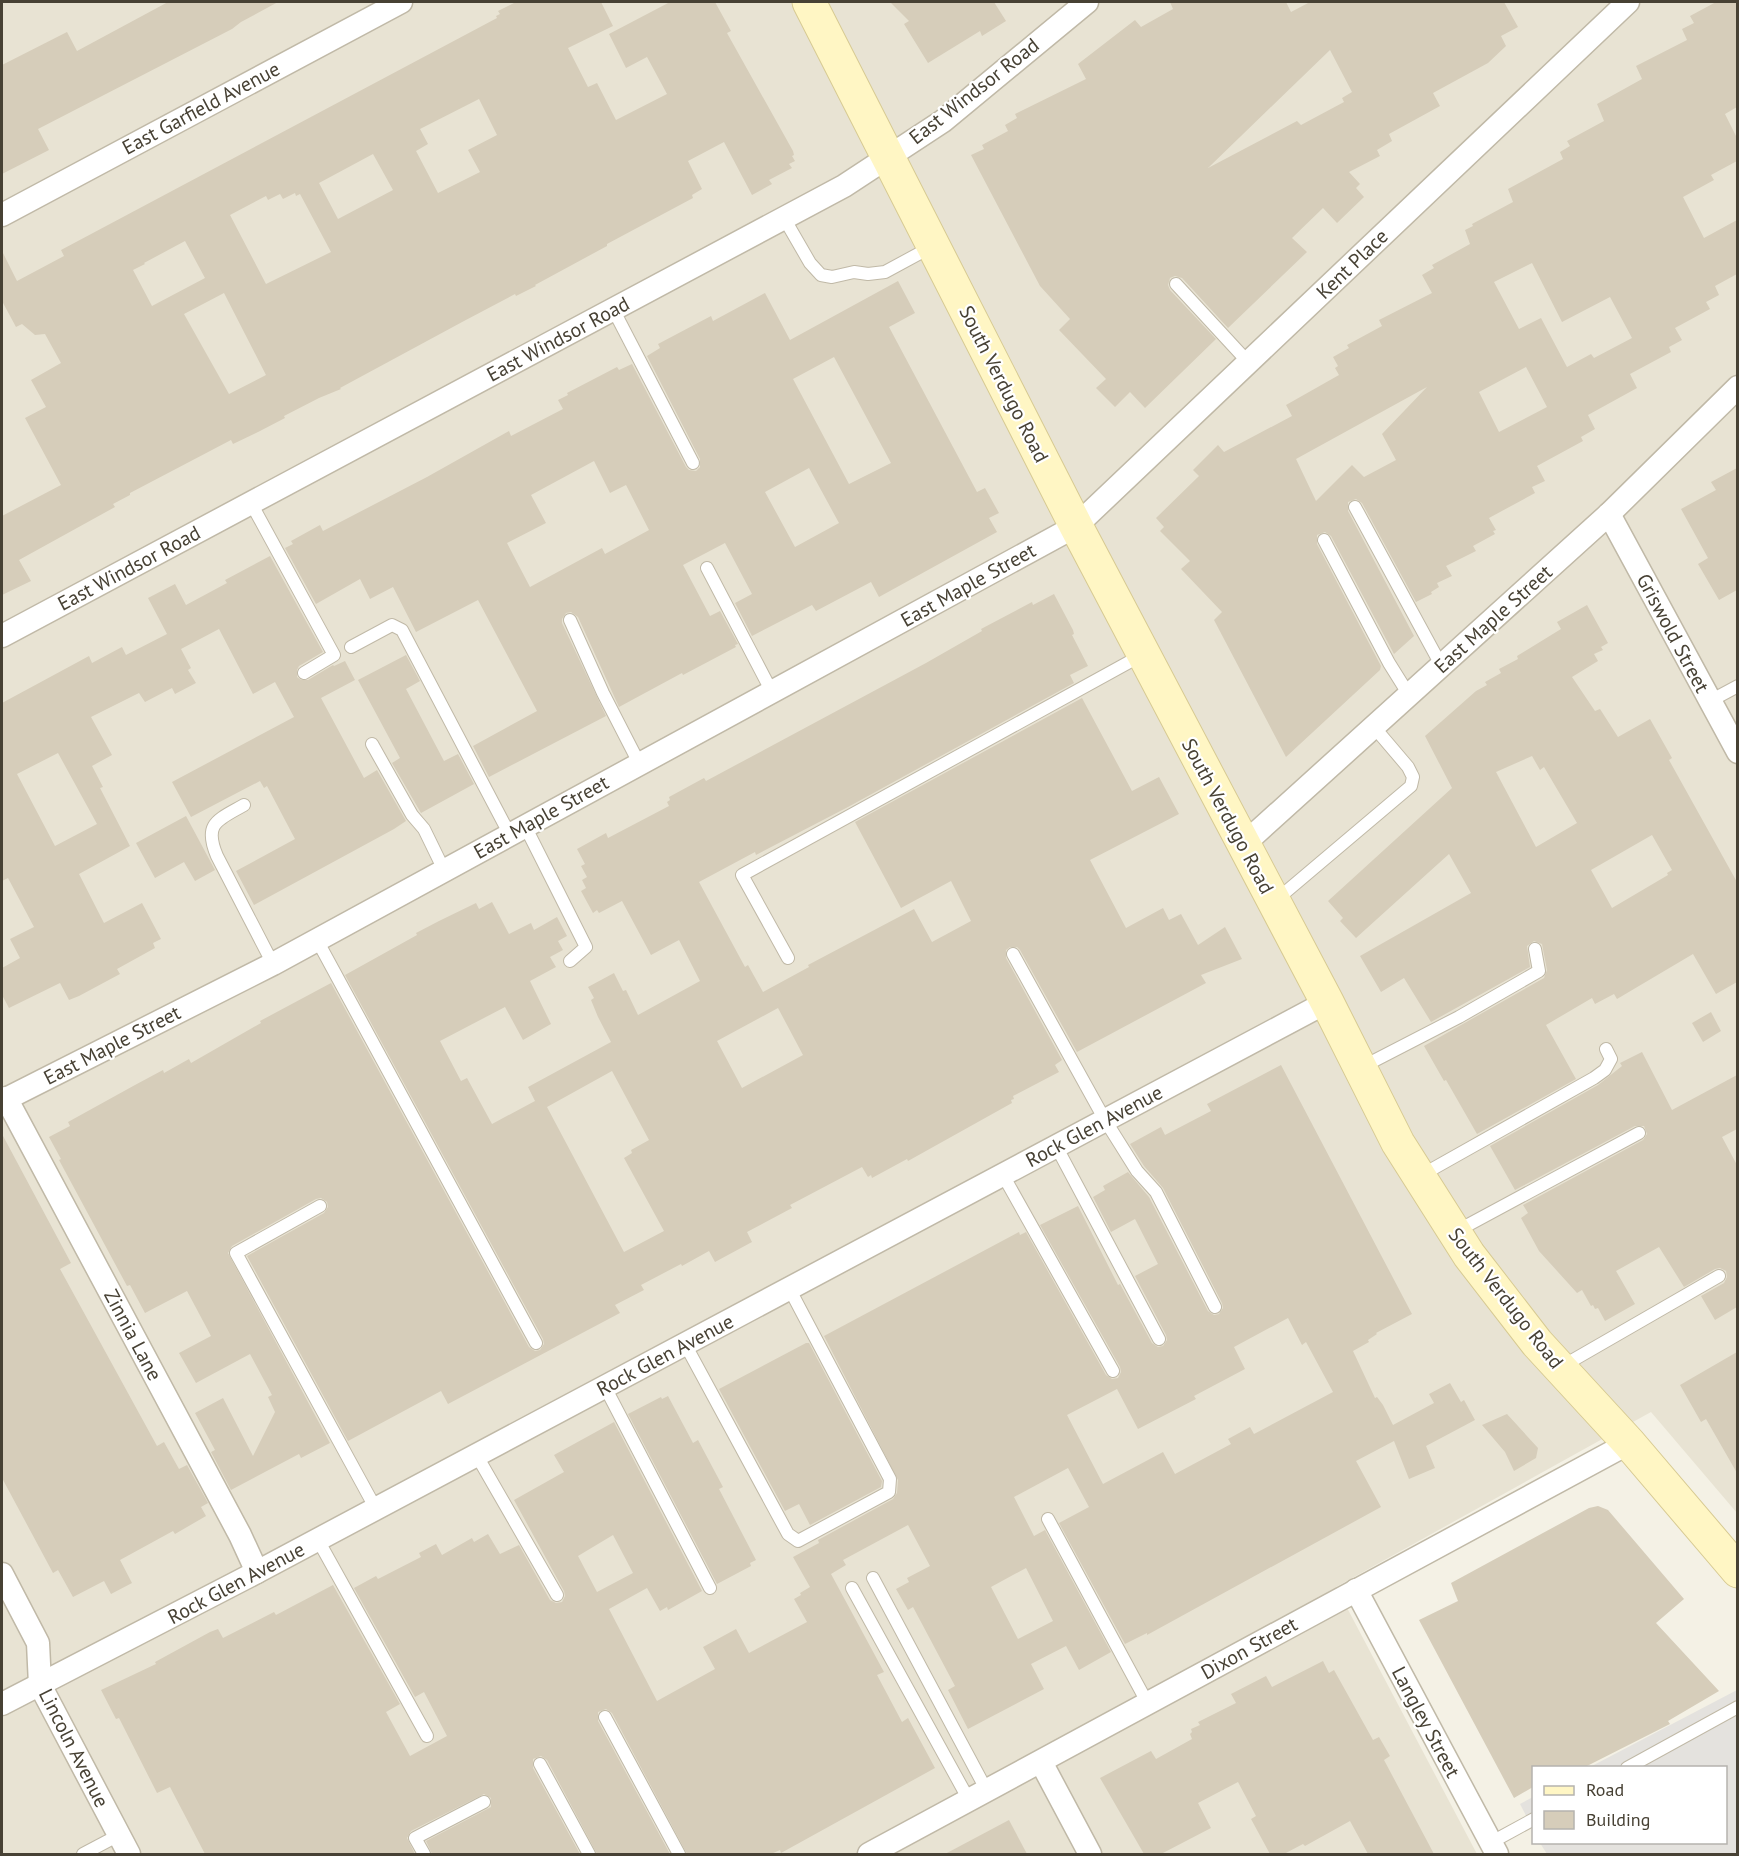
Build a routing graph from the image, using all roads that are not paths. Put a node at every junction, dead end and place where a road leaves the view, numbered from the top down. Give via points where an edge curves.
1 (401, 2) edge
2 (809, 2) edge
3 (1087, 2) edge
4 (1628, 2) edge
5 (889, 156) junction
6 (2, 215) edge
7 (783, 218) junction
8 (934, 246) junction
9 (1176, 284) dead end
10 (614, 309) junction
11 (1248, 362) junction
12 (1737, 387) edge
13 (693, 463) dead end
14 (251, 502) junction
15 (1355, 507) dead end
16 (1609, 514) junction
17 (1076, 526) junction
18 (1324, 540) dead end
19 (706, 568) dead end
20 (570, 620) dead end
21 (2, 636) edge
22 (351, 647) dead end
23 (1143, 654) junction
24 (1442, 665) junction
25 (304, 673) dead end
26 (1737, 686) edge
27 (772, 692) junction
28 (1409, 695) junction
29 (1710, 701) junction
30 (1374, 727) junction
31 (372, 744) dead end
32 (1737, 752) edge
33 (639, 763) junction
34 (244, 805) dead end
35 (518, 831) junction
36 (1244, 844) junction
37 (444, 870) junction
38 (1274, 901) junction
39 (317, 940) junction
40 (1535, 949) dead end
41 (1013, 954) dead end
42 (788, 958) dead end
43 (570, 961) dead end
44 (273, 964) junction
45 (1327, 1002) junction
46 (1606, 1049) dead end
47 (1360, 1067) junction
48 (4, 1100) edge
49 (1105, 1120) junction
50 (1639, 1133) dead end
51 (1056, 1146) junction
52 (1003, 1174) junction
53 (1419, 1176) junction
54 (320, 1206) dead end
55 (1454, 1232) junction
56 (1719, 1276) dead end
57 (789, 1288) junction
58 (1215, 1307) dead end
59 (1159, 1339) dead end
60 (536, 1343) dead end
61 (685, 1344) junction
62 (1560, 1368) junction
63 (1113, 1371) dead end
64 (605, 1387) junction
65 (1629, 1443) junction
66 (477, 1456) junction
67 (376, 1509) junction
68 (1048, 1519) dead end
69 (318, 1540) junction
70 (1737, 1571) edge
71 (257, 1572) junction
72 (2, 1574) edge
73 (873, 1578) dead end
74 (710, 1588) dead end
75 (852, 1588) dead end
76 (1356, 1590) junction
77 (557, 1595) dead end
78 (40, 1685) junction
79 (2, 1704) edge
80 (1148, 1704) junction
81 (1737, 1707) edge
82 (605, 1717) dead end
83 (427, 1736) dead end
84 (1041, 1762) junction
85 (540, 1764) dead end
86 (1629, 1766) edge
87 (978, 1796) junction
88 (484, 1802) dead end
89 (1532, 1820) edge
90 (124, 1845) edge
91 (1493, 1849) edge
92 (83, 1854) edge
93 (424, 1854) edge
94 (589, 1854) edge
95 (679, 1854) edge
96 (869, 1854) edge
97 (1090, 1854) edge

1 - 6 street, East Garfield Avenue
2 - 5 main road, South Verdugo Road
3 - 5 street, East Windsor Road via 943,121
4 - 11 street, Kent Place
5 - 7 street, East Windsor Road via 844,186
5 - 8 main road, South Verdugo Road
7 - 8 lane via 821,275 885,272
7 - 10 street, East Windsor Road
8 - 17 main road, South Verdugo Road
9 - 11 lane
10 - 13 lane
10 - 14 street, East Windsor Road
11 - 17 street, Kent Place
12 - 16 street, East Maple Street
14 - 21 street, East Windsor Road
14 - 25 lane via 334,655
15 - 24 lane
16 - 24 street, East Maple Street
16 - 29 street, Griswold Street
17 - 23 main road, South Verdugo Road
17 - 27 street, East Maple Street
18 - 28 lane
19 - 27 lane
20 - 33 lane
22 - 35 lane via 392,625 402,630
23 - 36 main road, South Verdugo Road
23 - 42 lane via 742,875
24 - 28 street, East Maple Street
26 - 29 lane
27 - 33 street, East Maple Street
28 - 30 street, East Maple Street
29 - 32 street, Griswold Street
30 - 36 street, East Maple Street
30 - 38 lane via 1413,777 1411,786
31 - 37 lane
33 - 35 street, East Maple Street
34 - 44 lane via 218,819 210,829 211,838
35 - 37 street, East Maple Street
35 - 43 lane via 586,947
36 - 38 main road, South Verdugo Road
37 - 39 street, East Maple Street
38 - 45 main road, South Verdugo Road
39 - 44 street, East Maple Street
39 - 60 lane
40 - 47 lane via 1539,971
41 - 49 lane
44 - 48 street, East Maple Street
45 - 47 main road, South Verdugo Road
45 - 49 street, Rock Glen Avenue
46 - 53 lane via 1611,1059 1594,1078
47 - 53 main road, South Verdugo Road
48 - 71 street, Zinnia Lane
49 - 51 street, Rock Glen Avenue
49 - 58 lane via 1137,1171 1156,1192
50 - 55 lane
51 - 52 street, Rock Glen Avenue
51 - 59 lane
52 - 57 street, Rock Glen Avenue
52 - 63 lane
53 - 55 main road, South Verdugo Road
54 - 67 lane via 236,1253
55 - 62 main road, South Verdugo Road via 1468,1255
56 - 62 lane
57 - 61 street, Rock Glen Avenue
57 - 61 lane via 890,1479 888,1492 798,1541 788,1534
61 - 64 street, Rock Glen Avenue
62 - 65 main road, South Verdugo Road
64 - 66 street, Rock Glen Avenue
64 - 74 lane
65 - 70 main road, South Verdugo Road
65 - 76 street, Dixon Street
66 - 67 street, Rock Glen Avenue
66 - 77 lane
67 - 69 street, Rock Glen Avenue
68 - 80 lane
69 - 71 street, Rock Glen Avenue
69 - 83 lane
71 - 78 street, Rock Glen Avenue
72 - 78 street, Lincoln Avenue via 38,1642
73 - 87 lane
75 - 87 lane
76 - 80 street, Dixon Street
76 - 91 street, Langley Street
78 - 79 street, Rock Glen Avenue
78 - 90 street, Lincoln Avenue
80 - 84 street, Dixon Street
81 - 86 lane
82 - 95 lane
84 - 87 street, Dixon Street
84 - 97 street
85 - 94 lane
87 - 96 street, Dixon Street
88 - 93 lane via 415,1838
89 - 91 lane
90 - 92 lane

